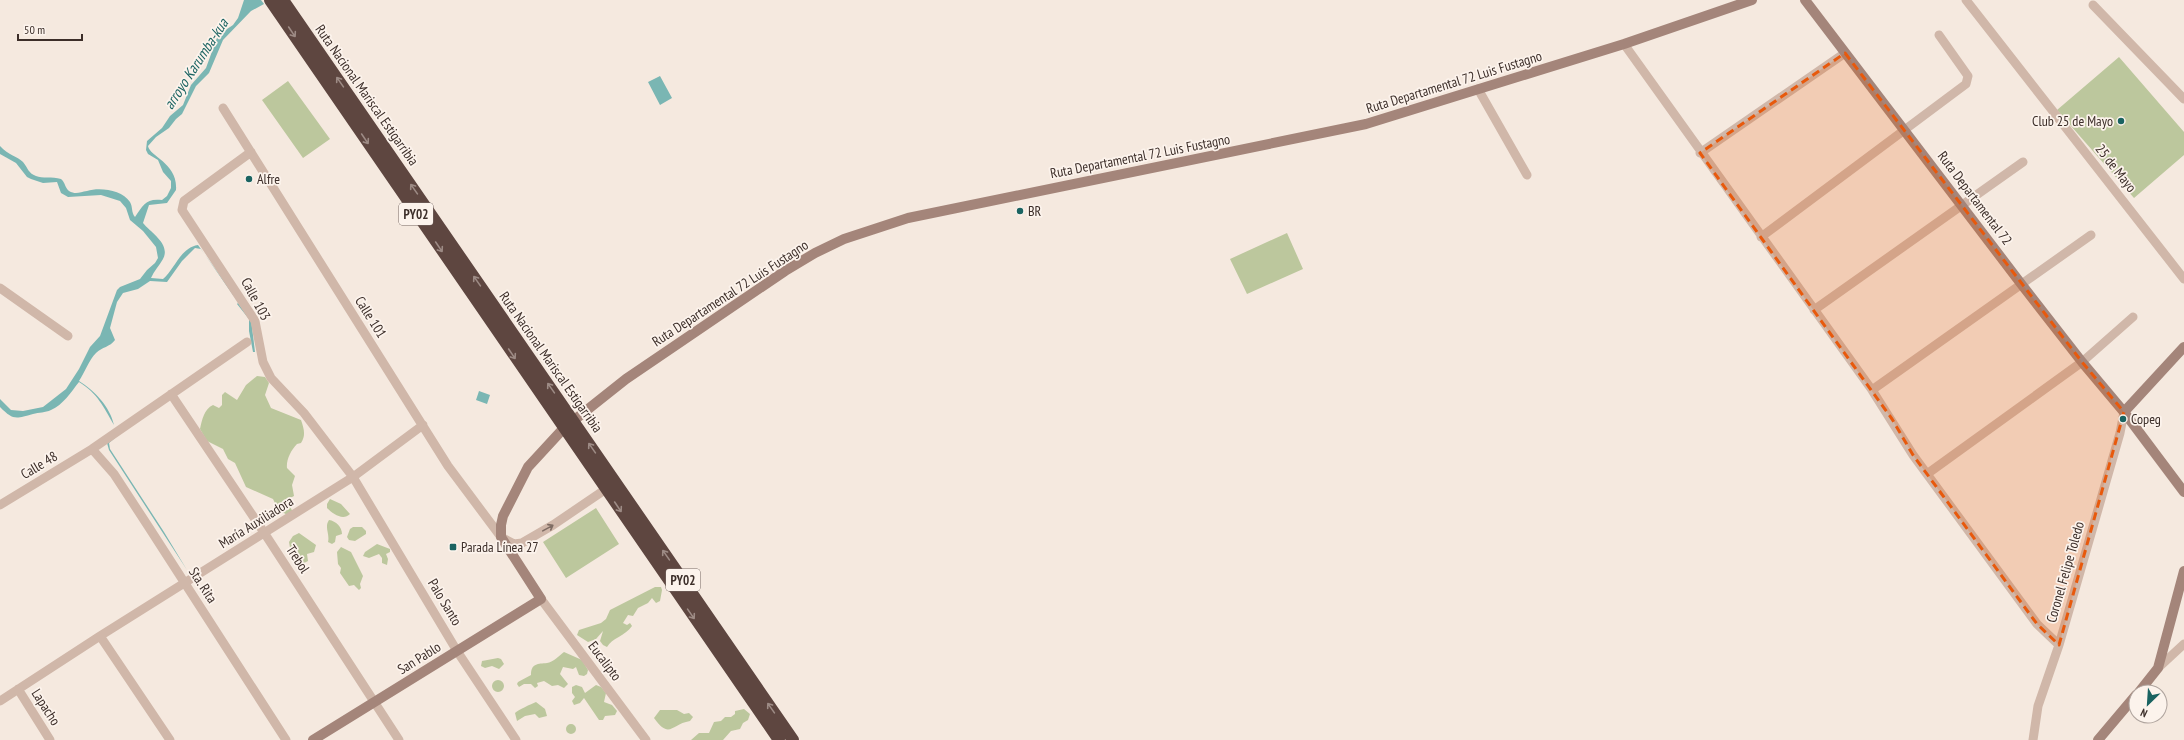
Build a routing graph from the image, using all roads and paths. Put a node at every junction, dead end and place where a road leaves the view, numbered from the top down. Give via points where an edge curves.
1 (270, 0) edge
2 (283, 0) edge
3 (1752, 0) edge
4 (1805, 0) edge
5 (1966, 0) edge
6 (2093, 5) dead end
7 (1939, 35) dead end
8 (1624, 44) junction
9 (1845, 53) junction
10 (1478, 89) junction
11 (2184, 99) edge
12 (223, 108) dead end
13 (1904, 130) junction
14 (252, 152) junction
15 (1700, 153) junction
16 (2023, 162) dead end
17 (1527, 175) dead end
18 (1963, 206) junction
19 (2091, 235) dead end
20 (1761, 237) junction
21 (2184, 279) edge
22 (2022, 285) junction
23 (0, 288) edge
24 (1814, 310) junction
25 (2133, 317) dead end
26 (68, 336) dead end
27 (247, 342) dead end
28 (2184, 347) edge
29 (2082, 362) junction
30 (1872, 390) junction
31 (172, 394) junction
32 (2124, 412) junction
33 (573, 420) junction
34 (423, 425) junction
35 (563, 429) junction
36 (92, 449) junction
37 (1927, 474) junction
38 (353, 477) junction
39 (606, 489) junction
40 (2184, 492) edge
41 (0, 505) edge
42 (265, 534) junction
43 (501, 537) junction
44 (2184, 571) edge
45 (184, 581) junction
46 (541, 599) junction
47 (100, 636) junction
48 (2184, 644) edge
49 (2059, 645) junction
50 (458, 651) junction
51 (2158, 668) junction
52 (2145, 684) edge
53 (18, 689) junction
54 (0, 701) edge
55 (374, 702) junction
56 (2128, 704) edge
57 (50, 740) edge
58 (170, 740) edge
59 (286, 740) edge
60 (313, 740) edge
61 (399, 740) edge
62 (516, 740) edge
63 (646, 740) edge
64 (778, 740) edge
65 (794, 740) edge
66 (2033, 740) edge
67 (2098, 740) edge

1 -> 35 highway, Ruta Nacional Mariscal Estigarribia / PY02
33 -> 2 highway, Ruta Nacional Mariscal Estigarribia / PY02
3 - 8 main road, Ruta Departamental 72 Luis Fustagno
4 - 9 main road, Ruta Departamental 72
5 - 21 street, 25 de Mayo
6 - 11 street
7 - 13 street via 1968,76 1968,80
8 - 10 main road, Ruta Departamental 72 Luis Fustagno
8 - 15 street
9 - 13 main road, Ruta Departamental 72
9 - 15 street
10 - 17 street
10 - 33 main road, Ruta Departamental 72 Luis Fustagno via 1366,124 908,218 844,239 815,253 737,302 626,379
12 - 14 street, Calle 101
13 - 18 main road, Ruta Departamental 72
13 - 20 street
14 - 34 street, Calle 101
14 - 38 street, Calle 103 via 184,201 182,210 255,321 263,362 271,378 304,413
15 - 20 street
16 - 18 street
18 - 22 main road, Ruta Departamental 72
18 - 24 street
19 - 22 street
20 - 24 street
22 - 29 main road, Ruta Departamental 72
22 - 30 street
23 - 26 street
24 - 30 street
25 - 29 street
27 - 31 street, Calle 48
28 - 32 main road
29 - 32 main road, Ruta Departamental 72
29 - 37 street
30 - 37 street
31 - 36 street, Calle 48
31 - 42 street, Trebol
32 - 40 main road, Ruta Departamental 72
32 - 49 street, Coronel Felipe Toledo
33 - 35 main road, Ruta Departamental 72 Luis Fustagno
65 -> 33 highway, Ruta Nacional Mariscal Estigarribia / PY02
34 - 38 street, María Auxiliadora
34 - 43 street, Calle 101 via 448,466
35 - 39 highway, Ruta Nacional Mariscal Estigarribia / PY02
35 - 43 main road, Ruta Departamental 72 Luis Fustagno via 528,467 503,516
36 - 41 street, Calle 48
36 - 45 street, Sta. Rita via 114,474
37 - 49 street via 2036,624
38 - 42 street, María Auxiliadora
38 - 50 street, Palo Santo
43 -> 39 street via 514,544 522,543
39 -> 64 highway, Ruta Nacional Mariscal Estigarribia / PY02
42 - 45 street, María Auxiliadora
42 - 55 street, Trebol
43 - 46 main road
44 - 51 main road
45 - 47 street, María Auxiliadora
45 - 59 street, Sta. Rita
46 - 50 main road, San Pablo
46 - 63 street, Eucalipto
47 - 53 street, María Auxiliadora
47 - 58 street
48 - 51 street
49 - 66 street, Coronel Felipe Toledo via 2038,706
50 - 55 main road, San Pablo
50 - 62 street, Palo Santo
51 - 52 main road
53 - 54 street, María Auxiliadora
53 - 57 street, Lapacho
55 - 60 main road, San Pablo
55 - 61 street, Trebol
56 - 67 main road

